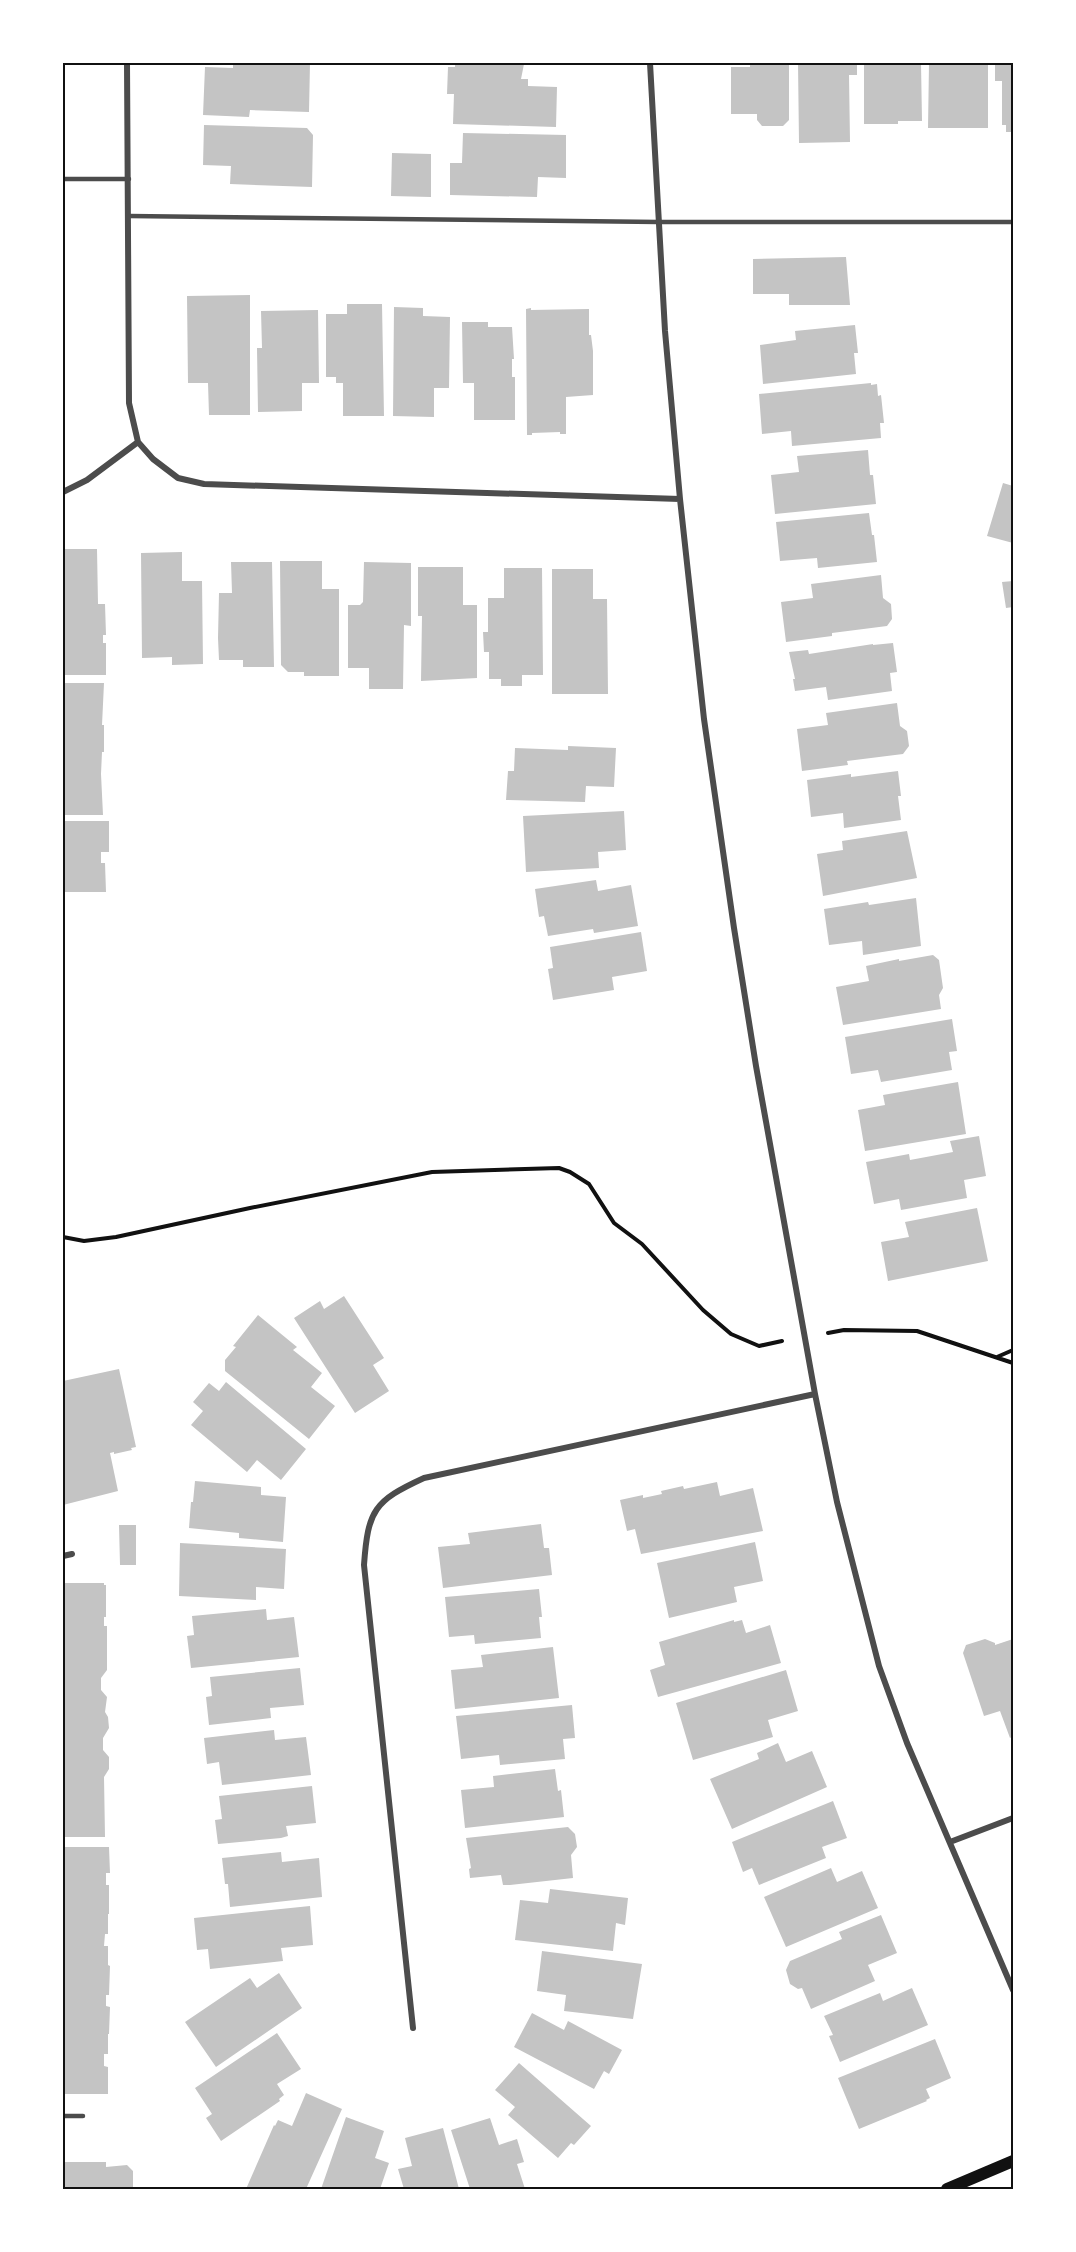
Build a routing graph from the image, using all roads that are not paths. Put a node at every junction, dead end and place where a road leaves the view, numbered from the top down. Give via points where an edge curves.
1 (127, 63) edge
2 (650, 63) edge
3 (63, 179) edge
4 (129, 179) junction
5 (129, 216) junction
6 (658, 222) junction
7 (1013, 222) edge
8 (138, 442) junction
9 (63, 492) edge
10 (680, 499) junction
11 (815, 1394) junction
12 (72, 1554) dead end
13 (63, 1556) edge
14 (1013, 1818) edge
15 (950, 1842) junction
16 (1013, 1990) edge
17 (413, 2028) dead end
18 (63, 2116) edge
19 (83, 2116) dead end
20 (1013, 2161) edge
21 (947, 2189) edge

1 - 4 street
2 - 6 street
3 - 4 lane
4 - 5 street
5 - 6 lane
5 - 8 street via 129,403
6 - 7 lane
6 - 10 street
8 - 9 street via 87,480
8 - 10 street via 178,478 204,484
10 - 11 street via 704,719 734,928
11 - 15 street via 837,1502 879,1666
11 - 17 street via 424,1478 397,1490 378,1506 367,1529 364,1565
12 - 13 street
14 - 15 street
15 - 16 street
18 - 19 lane
20 - 21 main road

